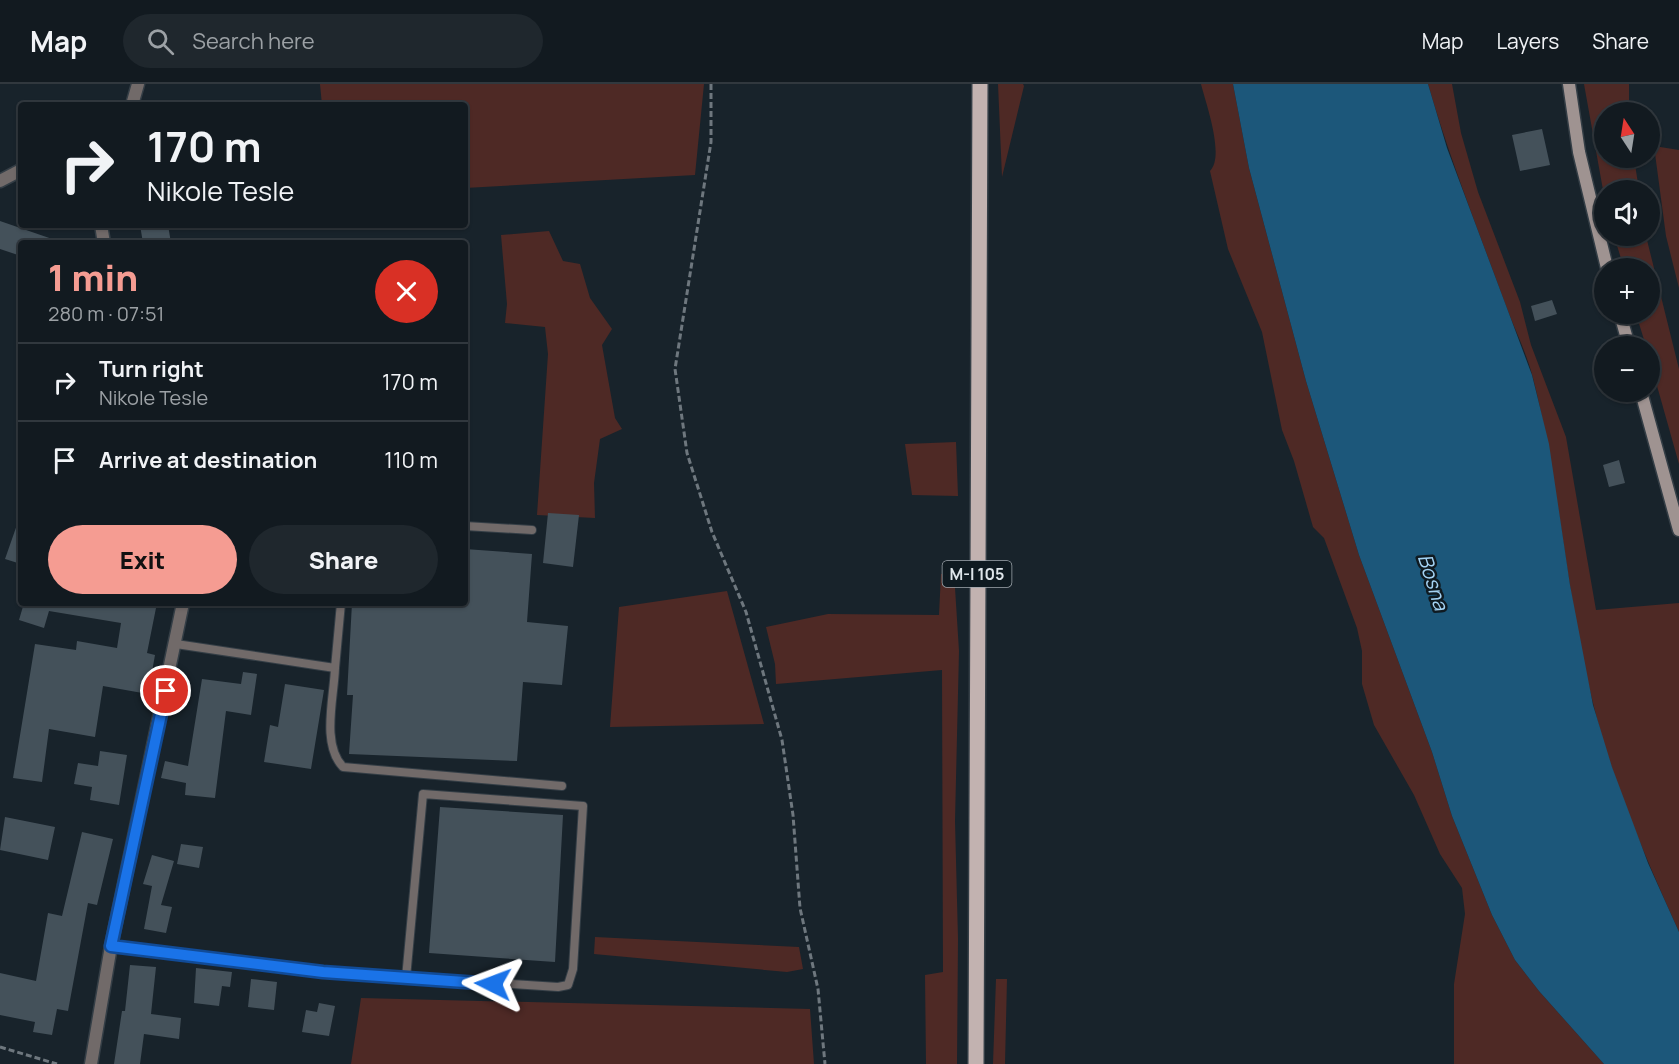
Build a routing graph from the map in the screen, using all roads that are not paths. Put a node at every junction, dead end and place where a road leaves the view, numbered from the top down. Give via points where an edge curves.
1 (138, 84) edge
2 (980, 84) edge
3 (1569, 84) edge
4 (133, 102) edge
5 (18, 172) edge
6 (0, 181) edge
7 (1605, 258) edge
8 (1644, 402) edge
9 (468, 526) edge
10 (532, 530) dead end
11 (1679, 530) edge
12 (182, 606) edge
13 (340, 606) edge
14 (176, 644) junction
15 (336, 668) junction
16 (562, 786) dead end
17 (111, 946) junction
18 (406, 978) junction
19 (91, 1064) edge
20 (976, 1064) edge

1 - 4 street
2 - 20 main road, M-I 105
3 - 7 main road via 1579,152
5 - 6 street
8 - 11 main road
9 - 10 lane
12 - 14 street
13 - 15 lane
14 - 15 lane
14 - 17 street
15 - 16 lane via 331,744 335,759 343,767
17 - 18 lane
17 - 19 street
18 - 18 lane via 568,985 573,969 583,806 423,794

